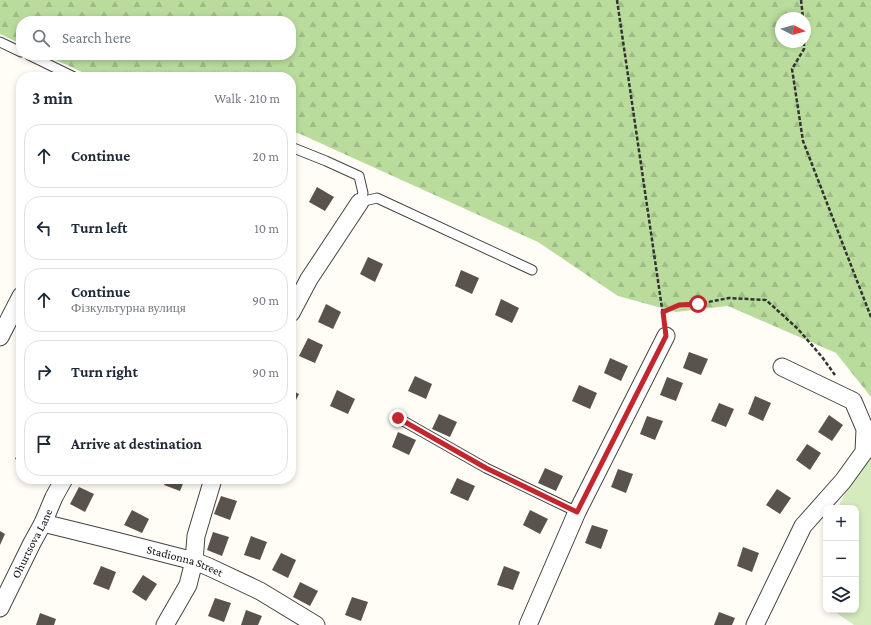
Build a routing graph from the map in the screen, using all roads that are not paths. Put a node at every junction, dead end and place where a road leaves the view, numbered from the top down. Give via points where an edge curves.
1 (0, 42) edge
2 (16, 50) edge
3 (39, 60) edge
4 (64, 72) edge
5 (296, 149) edge
6 (360, 202) junction
7 (532, 270) dead end
8 (296, 304) edge
9 (16, 306) edge
10 (666, 336) road end
11 (0, 337) edge
12 (782, 367) dead end
13 (398, 418) dead end
14 (61, 484) edge
15 (212, 484) edge
16 (577, 512) junction
17 (43, 523) junction
18 (194, 562) junction
19 (0, 608) edge
20 (165, 625) edge
21 (316, 625) edge
22 (528, 625) edge
23 (755, 625) edge

1 - 2 lane
3 - 4 lane
5 - 6 lane via 359,176 363,193
6 - 7 lane via 377,198
6 - 8 street
9 - 11 street
10 - 16 street
12 - 23 street via 853,401 865,429 864,452 803,526
13 - 16 lane via 486,468
14 - 17 street, Ohurtsova Lane
15 - 18 street via 196,536
16 - 22 street
17 - 18 street, Stadionna Street
17 - 19 street, Ohurtsova Lane
18 - 20 street via 188,585
18 - 21 street, Stadionna Street via 260,591

